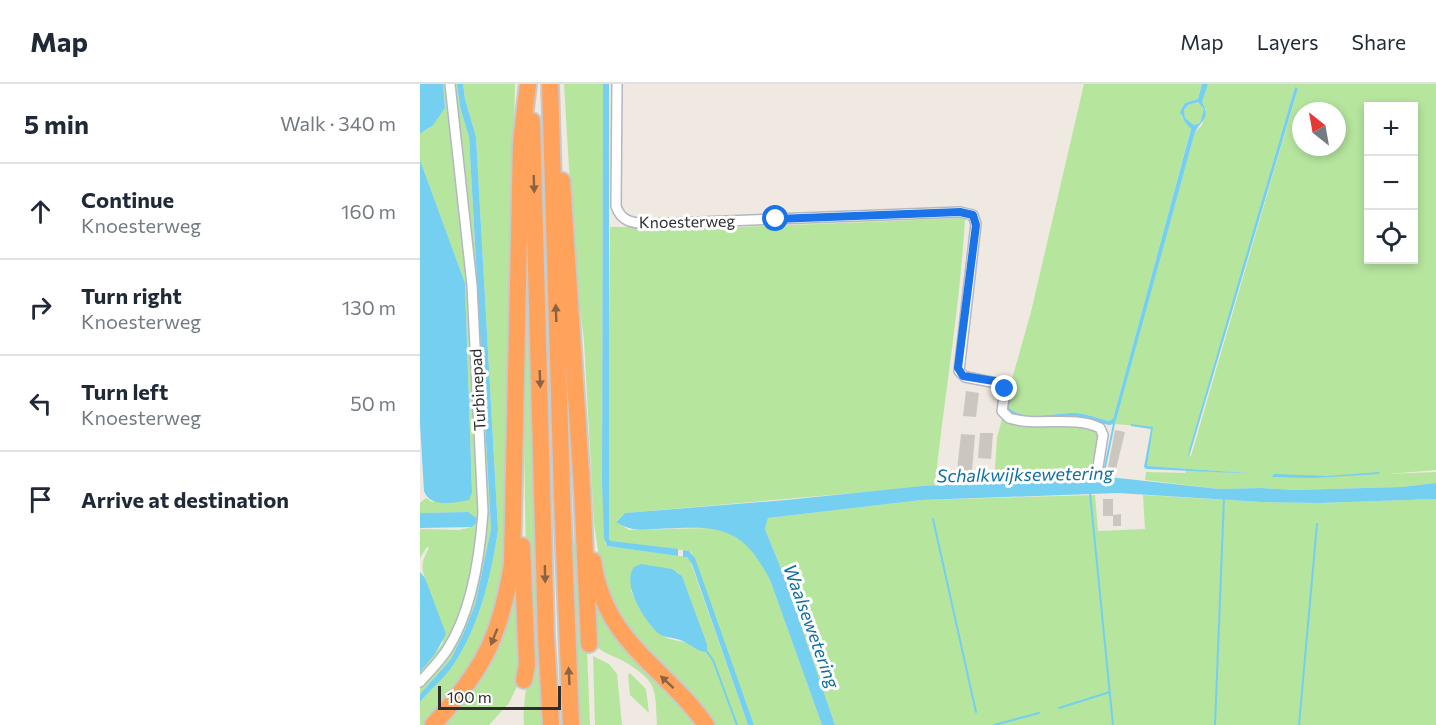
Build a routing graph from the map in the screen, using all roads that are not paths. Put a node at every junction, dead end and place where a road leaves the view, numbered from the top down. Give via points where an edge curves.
1 (450, 84) edge
2 (529, 84) edge
3 (550, 84) edge
4 (617, 84) edge
5 (515, 413) junction
6 (1097, 473) dead end
7 (582, 489) junction
8 (589, 644) dead end
9 (524, 680) dead end
10 (420, 682) edge
11 (433, 725) edge
12 (551, 725) edge
13 (571, 725) edge
14 (706, 725) edge

1 - 10 street, Turbinepad via 472,285 483,512 480,548 467,603 448,648
2 - 5 highway via 521,143
2 -> 12 highway
3 - 7 highway via 565,202
13 -> 3 highway
4 - 6 street, Knoesterweg via 616,206 628,221 648,224 960,212 973,215 976,225 959,370 967,377 1002,384 1002,411 1009,418 1085,423 1100,428 1103,435
5 - 9 highway
5 -> 11 highway via 512,564 506,601 495,637 479,668
7 - 8 highway
14 -> 7 highway via 614,622 595,573

